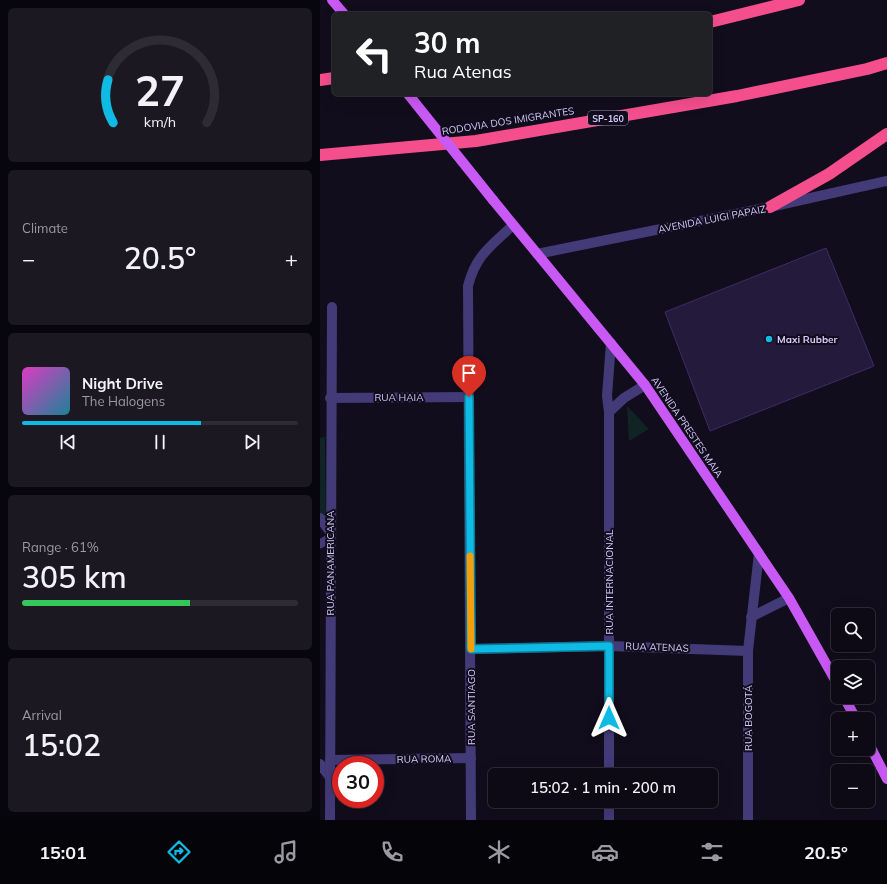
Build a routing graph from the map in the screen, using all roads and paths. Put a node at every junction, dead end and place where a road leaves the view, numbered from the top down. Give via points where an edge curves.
1 (332, 0) edge
2 (799, 0) edge
3 (342, 12) edge
4 (712, 22) edge
5 (887, 63) edge
6 (332, 78) edge
7 (320, 80) edge
8 (410, 96) edge
9 (887, 134) edge
10 (320, 155) edge
11 (887, 180) edge
12 (770, 208) junction
13 (512, 226) junction
14 (537, 254) junction
15 (332, 307) dead end
16 (611, 343) junction
17 (645, 385) junction
18 (469, 397) junction
19 (330, 398) junction
20 (609, 412) junction
21 (320, 518) edge
22 (330, 535) junction
23 (320, 544) edge
24 (759, 553) junction
25 (789, 598) junction
26 (751, 617) junction
27 (609, 646) junction
28 (471, 649) junction
29 (748, 651) junction
30 (831, 673) edge
31 (875, 756) edge
32 (471, 758) junction
33 (330, 760) junction
34 (320, 764) edge
35 (609, 768) edge
36 (329, 776) junction
37 (887, 779) edge
38 (609, 808) edge
39 (330, 820) edge
40 (471, 820) edge
41 (608, 820) edge
42 (748, 820) edge

1 - 3 main road
2 - 4 highway
5 - 10 highway, RODOVIA DOS IMIGRANTES / SP-160 via 737,96 476,141
6 - 7 highway
8 - 13 main road, AVENIDA PRESTES MAIA, bridge
9 - 12 highway
11 - 12 street, AVENIDA LUIGI PAPAIZ
12 - 14 street, AVENIDA LUIGI PAPAIZ
13 - 14 main road, AVENIDA PRESTES MAIA
13 - 18 street, RUA SANTIAGO via 483,253 473,269 468,286
14 - 16 main road, AVENIDA PRESTES MAIA
15 - 19 street, RUA PANAMERICANA
16 - 17 main road, AVENIDA PRESTES MAIA
16 - 20 street, RUA INTERNACIONAL via 607,396
17 - 20 street via 624,398
17 - 24 main road, AVENIDA PRESTES MAIA
18 - 19 street, RUA HAIA
18 - 28 street, RUA SANTIAGO
19 - 22 street, RUA PANAMERICANA
20 - 27 street, RUA INTERNACIONAL
21 - 22 street
22 - 23 lane
22 - 33 street, RUA PANAMERICANA
24 - 25 main road, AVENIDA PRESTES MAIA
24 - 26 street, RUA BOGOTÁ
25 - 26 street
25 - 30 main road, AVENIDA PRESTES MAIA
26 - 29 street, RUA BOGOTÁ
27 - 28 street, RUA ATENAS
27 - 29 street, RUA ATENAS
27 - 35 street, RUA INTERNACIONAL
28 - 32 street, RUA SANTIAGO
29 - 42 street, RUA BOGOTÁ
31 - 37 main road
32 - 33 street, RUA ROMA
32 - 40 street, RUA SANTIAGO
33 - 36 street, RUA PANAMERICANA
34 - 36 street
36 - 39 street, RUA PANAMERICANA
38 - 41 street

